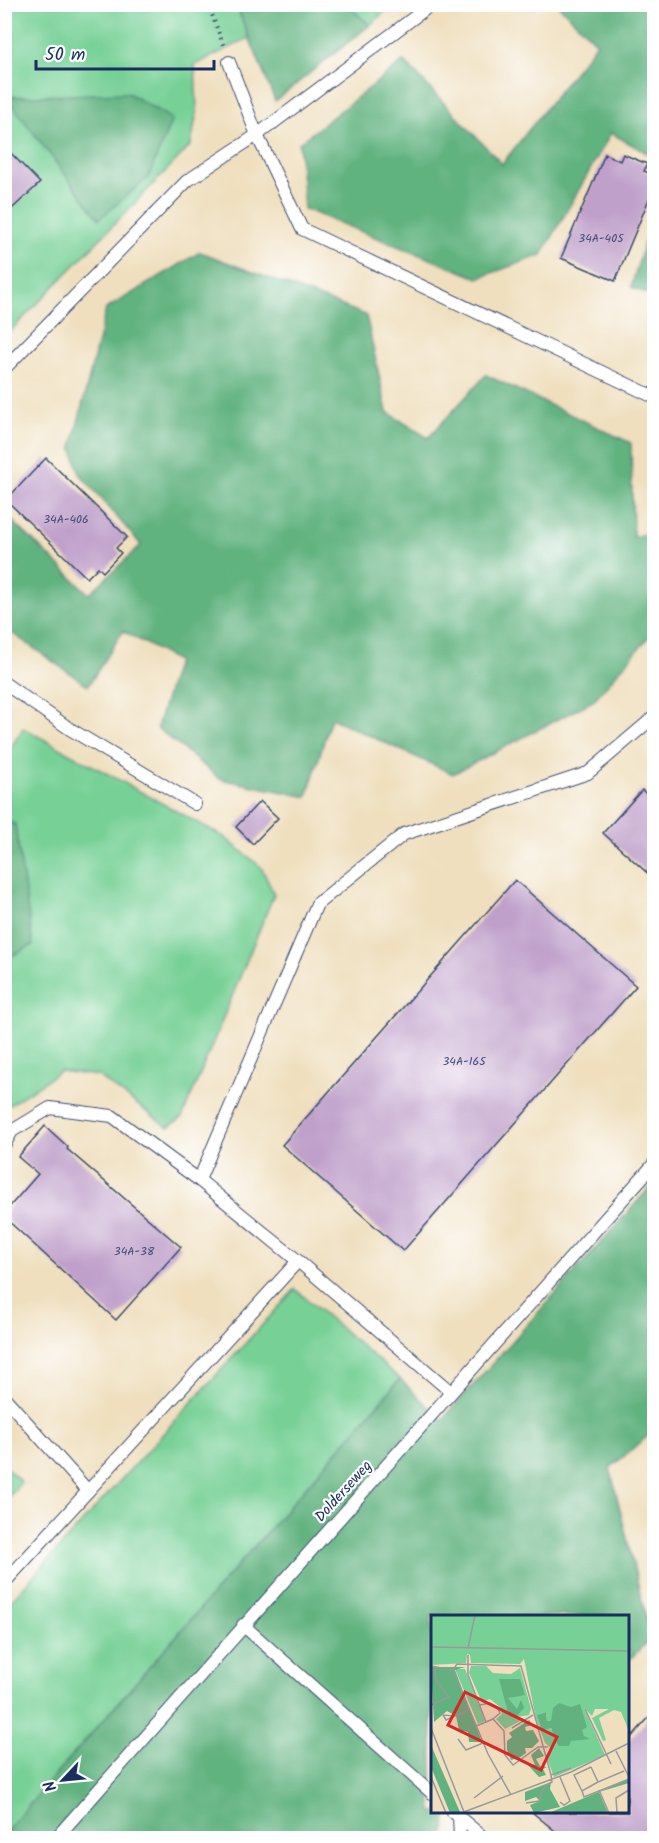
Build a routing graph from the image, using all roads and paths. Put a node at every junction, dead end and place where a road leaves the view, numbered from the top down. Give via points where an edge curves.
1 (208, 4) edge
2 (432, 4) edge
3 (229, 62) joint
4 (257, 135) junction
5 (4, 369) edge
6 (654, 397) edge
7 (4, 683) edge
8 (654, 717) edge
9 (195, 804) dead end
10 (4, 1145) edge
11 (654, 1164) edge
12 (199, 1180) junction
13 (298, 1261) junction
14 (452, 1392) junction
15 (4, 1397) edge
16 (88, 1491) junction
17 (4, 1583) edge
18 (243, 1625) junction
19 (431, 1792) edge
20 (456, 1814) edge
21 (56, 1839) edge
22 (460, 1839) edge
23 (484, 1839) edge

1 - 3 path
2 - 4 lane
3 - 4 lane
4 - 5 lane via 187,181
4 - 6 lane via 302,229
7 - 9 lane via 70,729
8 - 12 lane via 588,773 404,834 316,904
10 - 12 lane via 12,1131 50,1108 112,1116
11 - 14 lane, Dolderseweg
12 - 13 lane
13 - 14 lane
13 - 16 lane
14 - 18 lane, Dolderseweg
15 - 16 lane
16 - 17 lane
18 - 19 lane
18 - 21 lane, Dolderseweg
20 - 22 lane
20 - 23 lane

